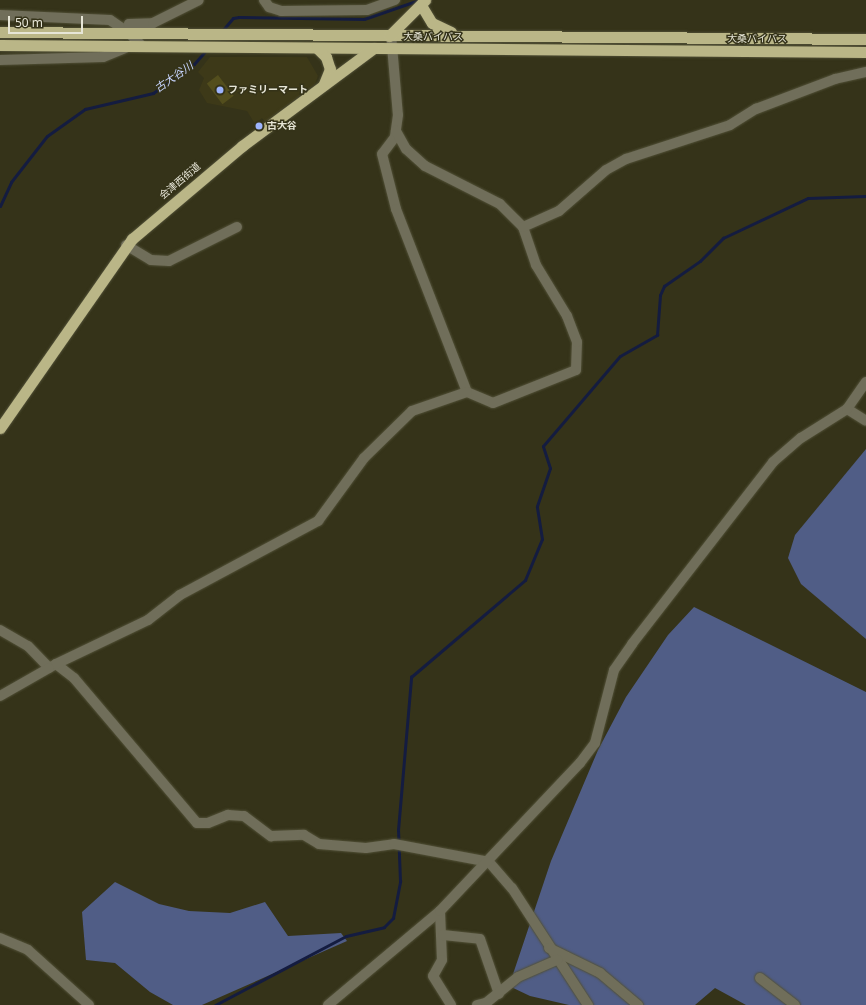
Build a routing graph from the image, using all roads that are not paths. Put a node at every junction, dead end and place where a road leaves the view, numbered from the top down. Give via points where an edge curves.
1 (199, 0) edge
2 (264, 0) edge
3 (395, 0) edge
4 (423, 3) edge
5 (0, 15) edge
6 (0, 32) edge
7 (128, 32) junction
8 (391, 34) junction
9 (459, 34) junction
10 (663, 37) junction
11 (866, 39) edge
12 (0, 45) edge
13 (128, 47) junction
14 (143, 47) junction
15 (318, 48) junction
16 (373, 48) junction
17 (394, 49) junction
18 (660, 51) junction
19 (866, 52) edge
20 (0, 60) edge
21 (866, 72) edge
22 (320, 90) junction
23 (396, 131) junction
24 (237, 226) dead end
25 (522, 227) junction
26 (126, 245) junction
27 (866, 382) edge
28 (467, 392) junction
29 (847, 409) junction
30 (866, 421) edge
31 (0, 428) edge
32 (0, 630) edge
33 (53, 666) junction
34 (0, 696) edge
35 (489, 862) junction
36 (440, 911) junction
37 (443, 934) junction
38 (0, 938) edge
39 (549, 948) junction
40 (557, 960) junction
41 (760, 978) dead end
42 (499, 994) junction
43 (89, 1005) edge
44 (328, 1005) edge
45 (451, 1005) edge
46 (477, 1005) edge
47 (588, 1005) edge
48 (638, 1005) edge
49 (795, 1005) edge

1 - 7 street via 153,23 129,24
2 - 3 street via 269,7 281,11 367,10
4 - 8 highway, 会津西街道
4 - 9 highway via 432,23
5 - 7 street via 110,20
6 - 7 highway, 大桑バイパス
7 - 8 highway, 大桑バイパス
7 - 14 street
8 - 9 highway, 大桑バイパス
8 - 16 highway, 会津西街道
8 - 17 street
9 - 10 highway, 大桑バイパス
10 - 11 highway, 大桑バイパス
10 - 18 highway
12 - 13 highway, 大桑バイパス
13 - 14 highway, 大桑バイパス
13 - 20 street via 104,57
14 - 15 highway, 大桑バイパス
15 - 16 highway, 大桑バイパス
15 - 22 highway via 326,57 330,69
16 - 17 highway, 大桑バイパス
16 - 22 highway, 会津西街道
17 - 18 highway, 大桑バイパス
17 - 23 street
18 - 19 highway, 大桑バイパス
21 - 25 street via 835,79 756,109 730,125 626,159 606,170 559,211
22 - 26 highway, 会津西街道 via 242,146
23 - 25 street via 406,148 425,166 500,204
23 - 28 street via 382,154 396,209
24 - 26 street via 169,261 151,260
25 - 28 street via 536,265 567,316 577,342 576,370 493,403
26 - 31 highway, 会津西街道
27 - 29 street
28 - 33 street via 412,411 364,458 318,521 180,596 148,620
29 - 30 street
29 - 35 street via 801,438 749,489 614,670 595,743
32 - 33 street via 28,646
33 - 34 street
33 - 35 street via 74,678 197,823 208,823 228,815 244,816 271,836 304,835 319,844 366,848 394,844
35 - 36 street
35 - 39 street via 512,888
36 - 37 street
36 - 44 street
37 - 42 street via 480,939
37 - 45 street via 442,960 433,976
38 - 43 street via 28,950
39 - 40 street
39 - 48 street via 600,973
40 - 42 street via 518,977
40 - 47 street
41 - 49 street
42 - 46 street

